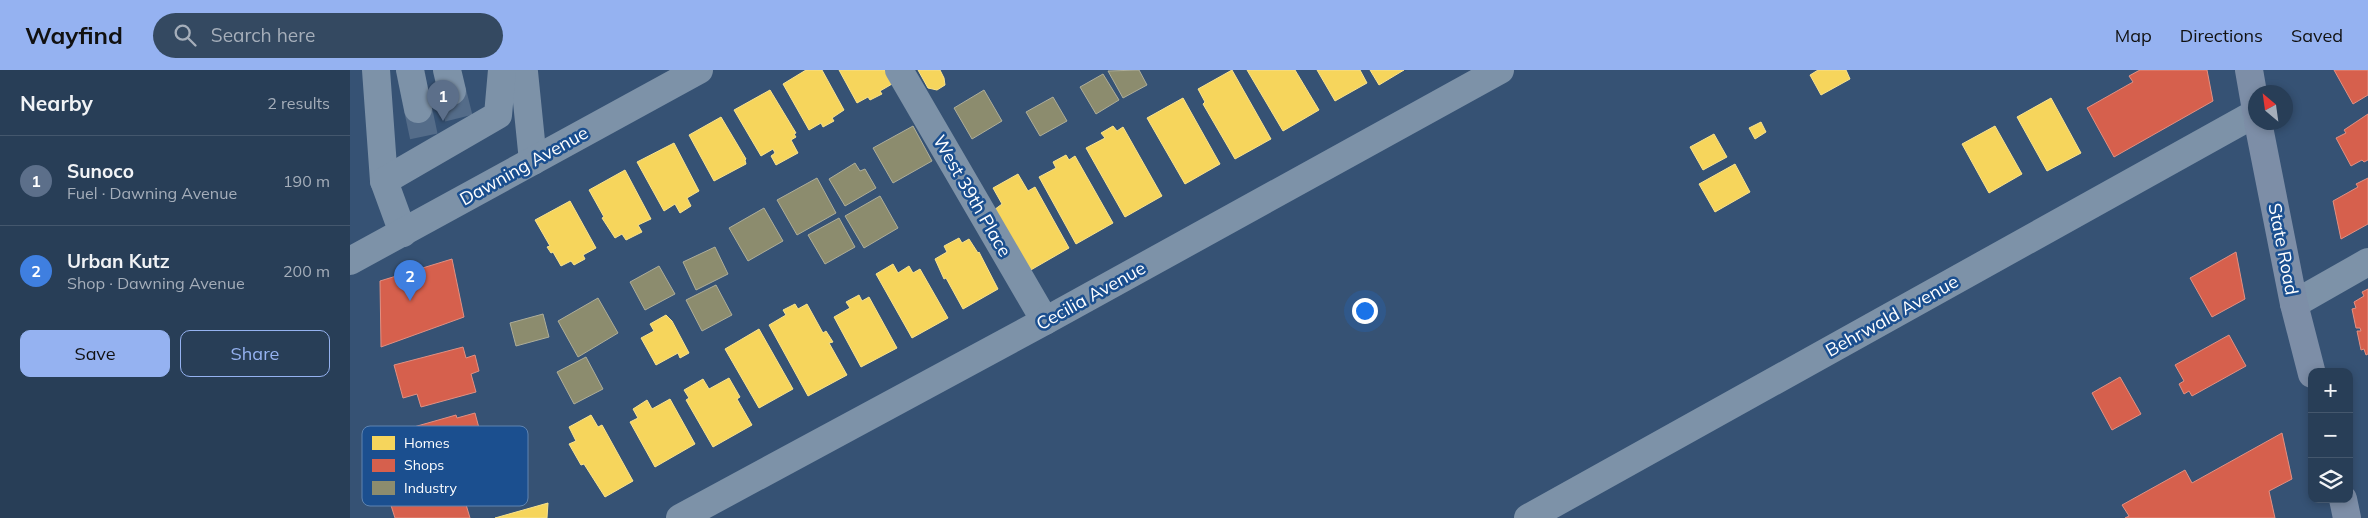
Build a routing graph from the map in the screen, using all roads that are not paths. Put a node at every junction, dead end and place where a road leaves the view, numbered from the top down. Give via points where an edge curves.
1 (376, 70) edge
2 (410, 70) edge
3 (502, 70) edge
4 (518, 70) edge
5 (699, 70) edge
6 (899, 70) edge
7 (1500, 70) edge
8 (2249, 70) edge
9 (2252, 85) edge
10 (418, 109) tunnel mouth
11 (2248, 116) edge
12 (2260, 130) edge
13 (532, 161) junction
14 (384, 181) junction
15 (404, 233) junction
16 (350, 261) edge
17 (2368, 262) edge
18 (2294, 304) junction
19 (1045, 321) junction
20 (2310, 368) edge
21 (2344, 503) edge
22 (680, 518) edge
23 (1528, 518) edge
24 (2347, 518) edge

1 - 14 street
2 - 10 street
3 - 14 street via 498,115 426,149
4 - 13 street via 524,72
5 - 13 street, Dawning Avenue
6 - 19 street, West 39th Place
7 - 19 street, Cecilia Avenue
8 - 9 main road
11 - 23 street, Behrwald Avenue
12 - 18 main road, State Road
13 - 15 street, Dawning Avenue
14 - 15 street
15 - 16 street, Dawning Avenue
17 - 18 street
18 - 20 main road, State Road
19 - 22 street, Cecilia Avenue
21 - 24 main road

